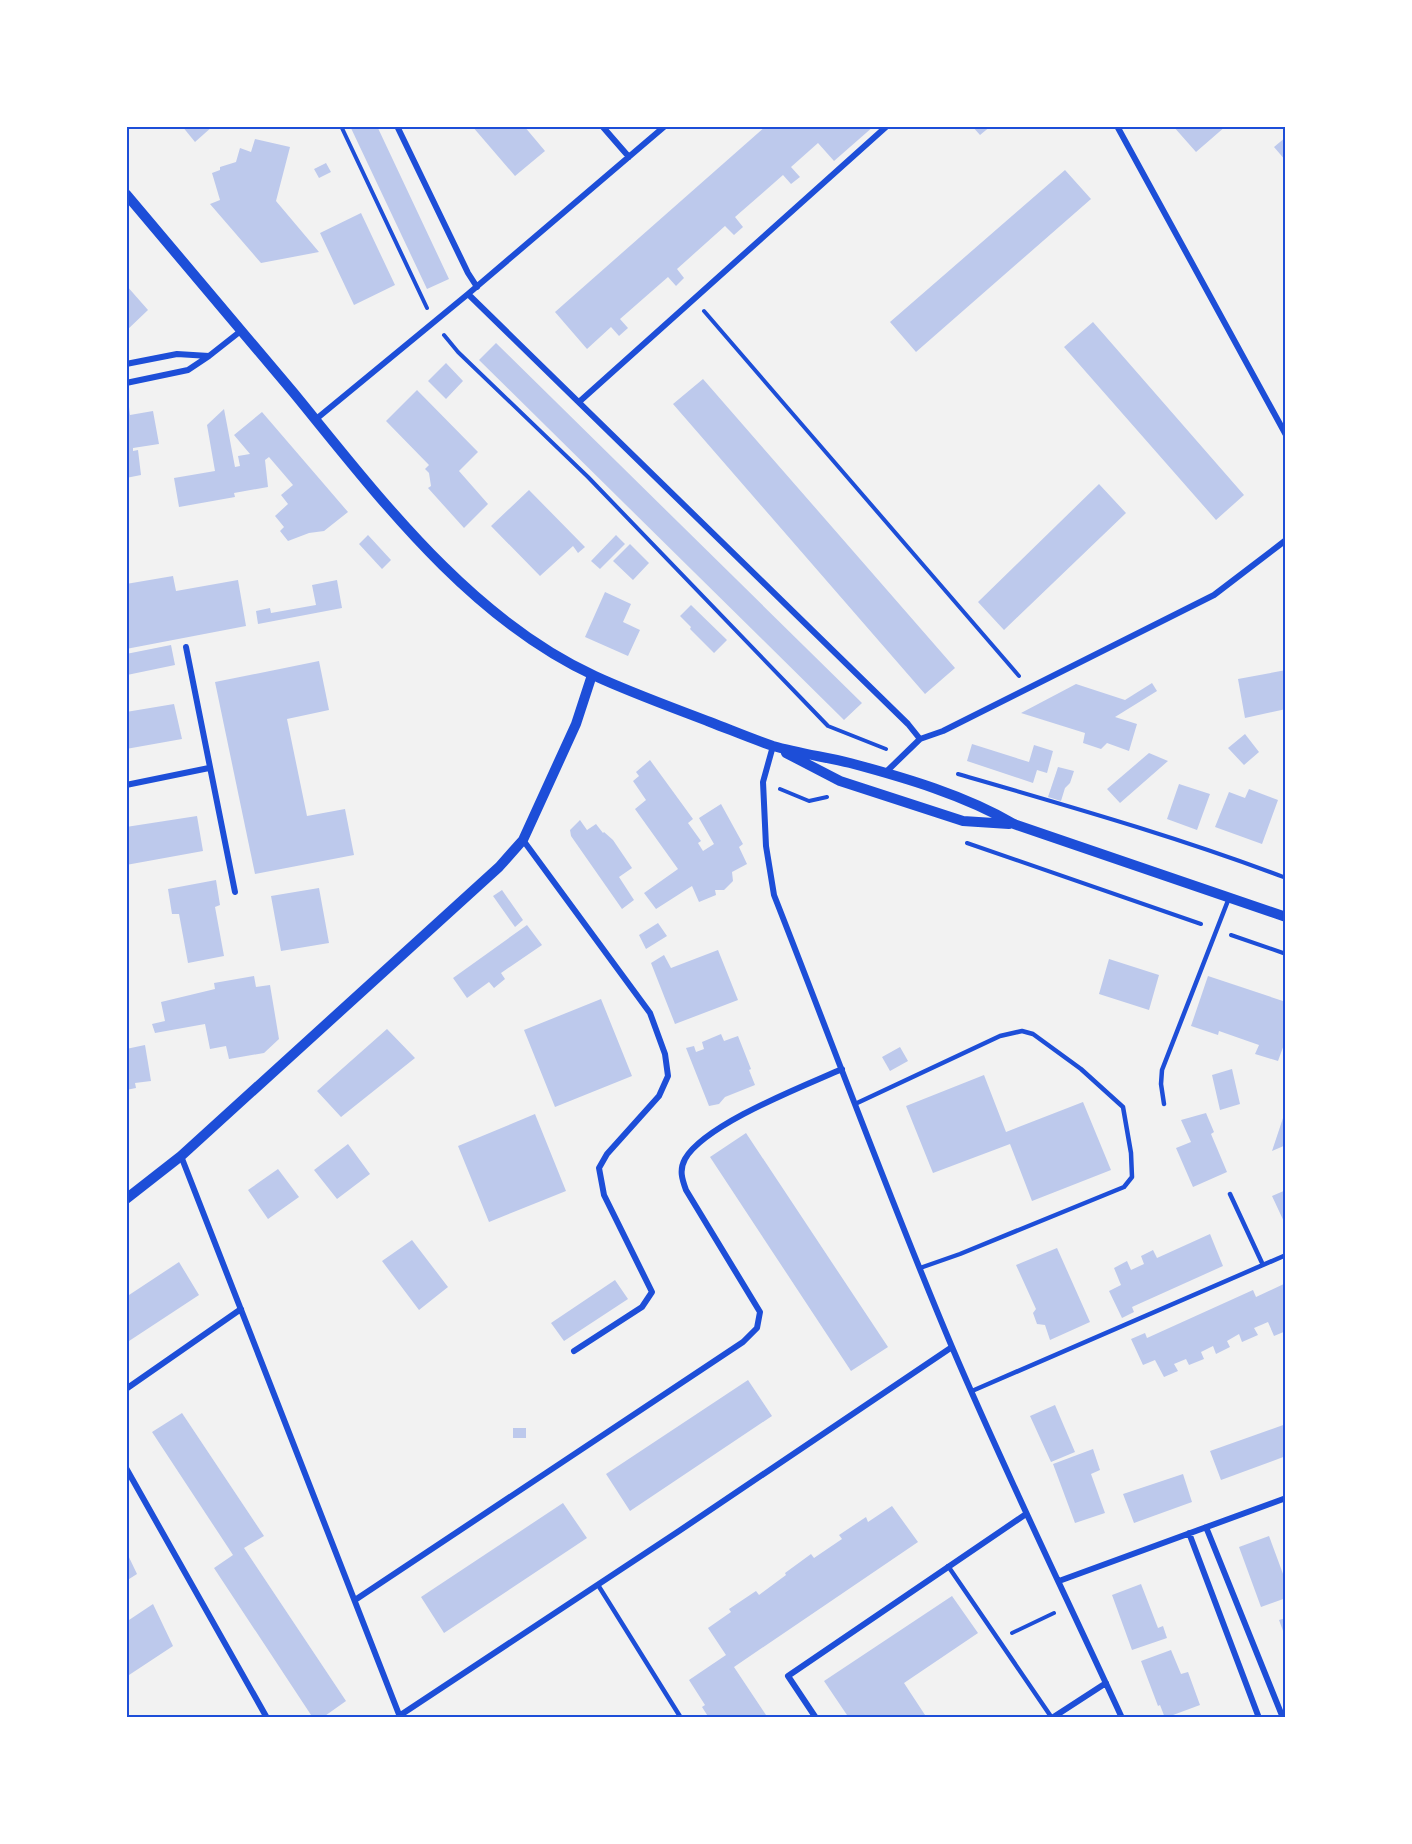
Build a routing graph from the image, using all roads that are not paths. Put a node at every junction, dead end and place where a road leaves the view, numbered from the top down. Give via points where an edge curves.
1 (397, 126) edge
2 (602, 126) edge
3 (665, 126) edge
4 (887, 126) edge
5 (1117, 126) edge
6 (629, 157) junction
7 (126, 194) edge
8 (477, 287) junction
9 (468, 294) junction
10 (242, 330) junction
11 (209, 356) junction
12 (126, 364) edge
13 (126, 383) edge
14 (579, 402) junction
15 (315, 420) junction
16 (1286, 435) edge
17 (1286, 540) edge
18 (186, 647) dead end
19 (592, 675) junction
20 (920, 739) junction
21 (772, 746) junction
22 (209, 768) junction
23 (885, 773) junction
24 (126, 785) edge
25 (1014, 824) junction
26 (523, 840) junction
27 (235, 892) dead end
28 (1229, 898) junction
29 (1286, 917) edge
30 (842, 1069) junction
31 (855, 1104) junction
32 (1164, 1104) dead end
33 (181, 1156) junction
34 (1230, 1194) dead end
35 (126, 1198) edge
36 (1286, 1255) edge
37 (1263, 1264) junction
38 (920, 1268) junction
39 (241, 1309) junction
40 (952, 1347) junction
41 (574, 1351) dead end
42 (126, 1389) edge
43 (972, 1391) junction
44 (126, 1468) edge
45 (1286, 1498) edge
46 (1026, 1514) junction
47 (1206, 1527) junction
48 (1189, 1533) junction
49 (948, 1566) junction
50 (1059, 1581) junction
51 (598, 1585) junction
52 (355, 1600) junction
53 (1106, 1683) junction
54 (398, 1717) edge
55 (267, 1718) edge
56 (681, 1718) edge
57 (816, 1718) edge
58 (1052, 1718) edge
59 (1122, 1718) edge
60 (1259, 1718) edge
61 (1283, 1718) edge

1 - 8 street
2 - 6 street
3 - 6 street
4 - 14 street
5 - 16 street
6 - 8 street
7 - 10 street
8 - 9 street
9 - 14 street
9 - 15 street
10 - 11 street
10 - 15 street
11 - 12 street via 177,354
11 - 13 street via 188,370
14 - 20 street
15 - 19 street via 416,537 474,594 534,643
17 - 20 street via 1214,595
18 - 22 street
19 - 21 street
19 - 26 street via 572,733
20 - 23 street
21 - 23 street
21 - 25 street via 840,781 963,821
21 - 30 street via 763,782 766,846 774,895
22 - 24 street
22 - 27 street
23 - 25 street via 990,810
25 - 28 street
26 - 33 street via 499,867
26 - 41 street via 650,1013 665,1054 668,1076 659,1096 599,1168 604,1195 652,1292 642,1307
28 - 29 street
28 - 32 lane via 1162,1070
30 - 31 street
30 - 52 street via 736,1118 695,1147 684,1160 680,1173 686,1190 760,1312 757,1328 743,1342
31 - 38 street
31 - 38 lane via 1000,1036 1022,1031 1033,1034 1081,1069 1123,1107 1132,1177 1124,1187
33 - 35 street
33 - 39 street
34 - 37 lane
36 - 37 lane
37 - 43 lane
38 - 40 street
39 - 42 street
39 - 52 street
40 - 43 street
40 - 51 street
43 - 46 street
44 - 55 street
45 - 47 street
46 - 49 street
46 - 50 street
47 - 48 street
47 - 61 street
48 - 50 street
48 - 60 street
49 - 57 street via 788,1676
49 - 58 lane
50 - 53 street
51 - 54 street
51 - 56 lane
52 - 54 street
53 - 58 street
53 - 59 street

